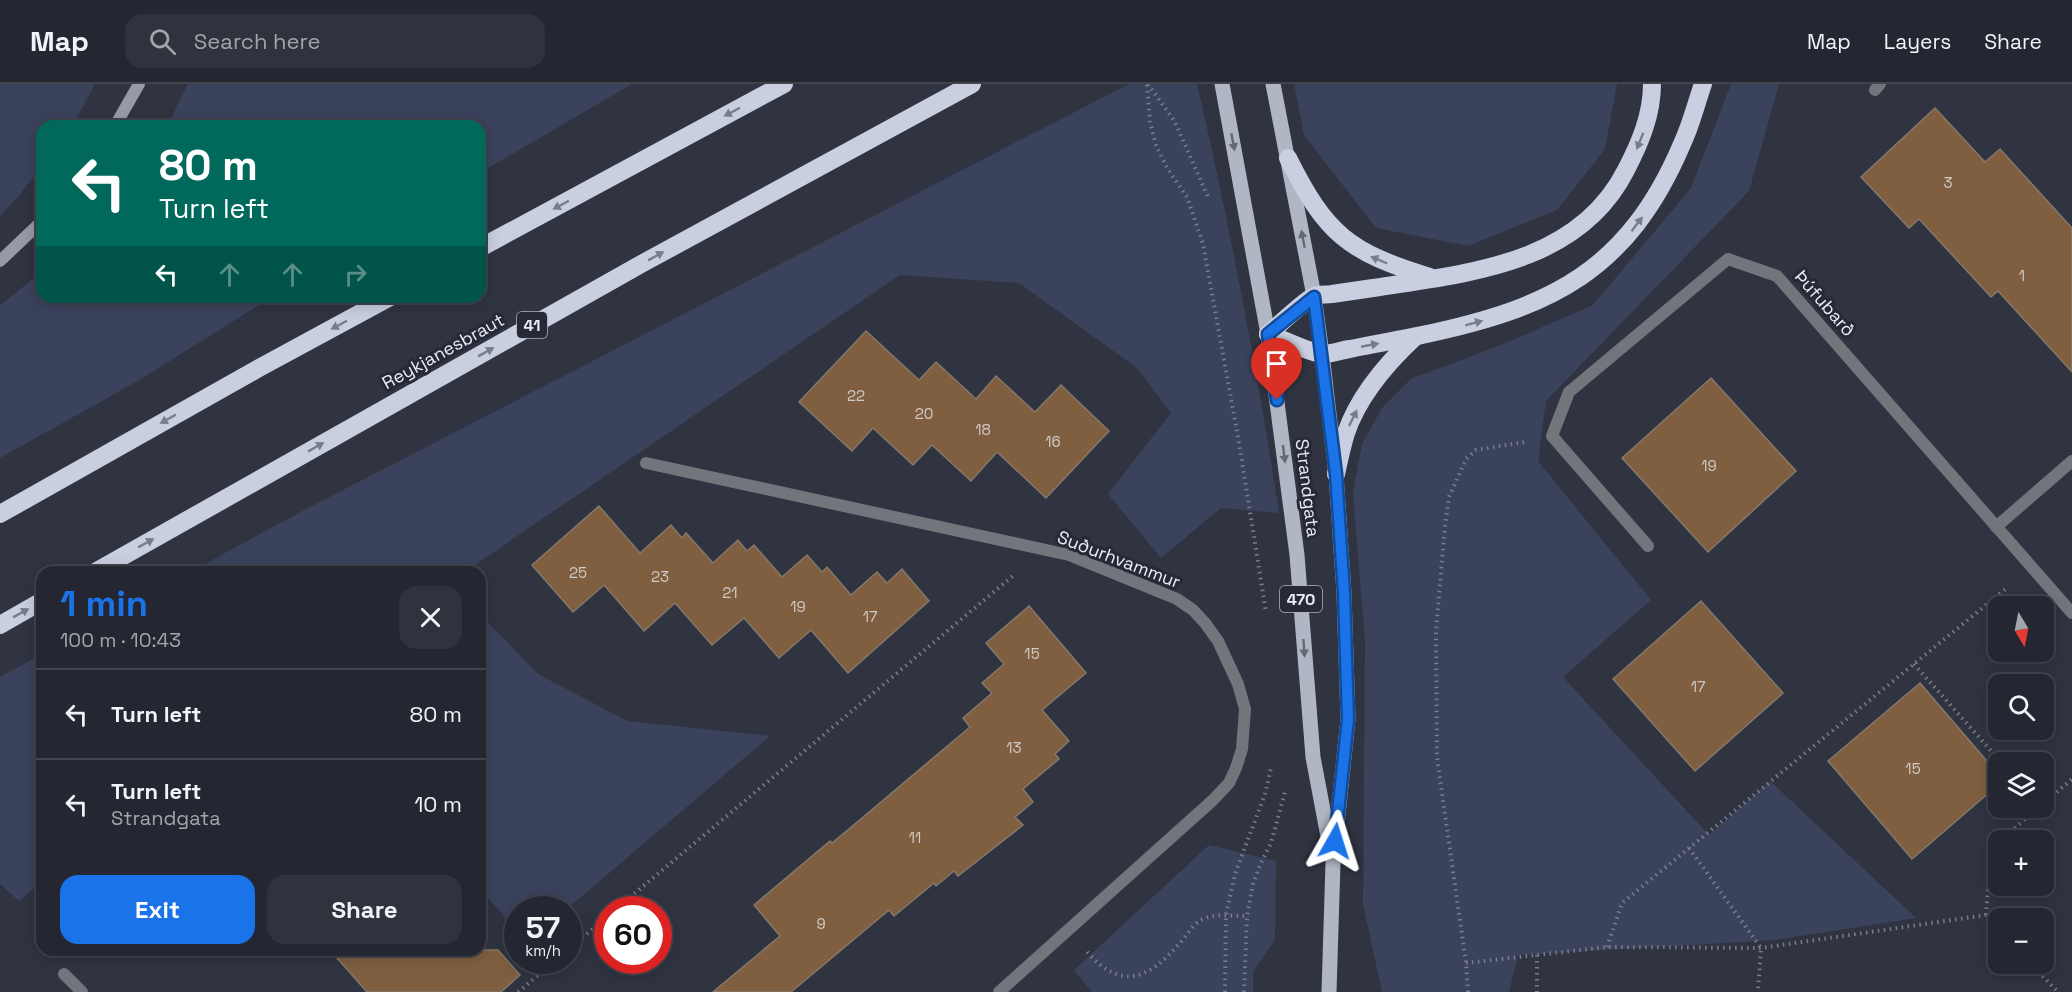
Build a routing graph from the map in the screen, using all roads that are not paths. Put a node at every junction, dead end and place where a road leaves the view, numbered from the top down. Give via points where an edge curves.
1 (139, 84) edge
2 (784, 84) edge
3 (972, 84) edge
4 (1222, 84) edge
5 (1273, 84) edge
6 (1652, 84) edge
7 (1703, 84) edge
8 (118, 120) edge
9 (1288, 158) junction
10 (36, 227) edge
11 (486, 245) edge
12 (0, 261) edge
13 (1434, 278) junction
14 (1314, 297) junction
15 (379, 303) edge
16 (1268, 334) junction
17 (1417, 336) junction
18 (1322, 354) junction
19 (2072, 461) edge
20 (645, 463) dead end
21 (1336, 474) junction
22 (0, 514) edge
23 (1996, 527) junction
24 (1648, 546) dead end
25 (106, 566) edge
26 (36, 604) edge
27 (2072, 613) edge
28 (0, 625) edge
29 (1333, 864) junction
30 (64, 974) dead end
31 (82, 992) edge
32 (999, 992) edge
33 (1329, 992) edge

1 - 8 street
2 -> 11 highway
25 -> 3 highway, Reykjanesbraut / 41 via 643,263
4 -> 16 main road, Strandgata / 470
5 - 9 main road, Strandgata / 470
6 -> 13 highway via 1647,122 1633,156 1619,184 1585,222 1541,251 1486,268
17 -> 7 highway via 1504,315 1571,284 1597,266 1623,242 1649,208 1682,144
13 -> 9 highway via 1392,266 1348,242 1321,216
14 -> 9 main road, Strandgata / 470
10 - 12 street
13 - 14 highway
14 - 16 highway
14 - 18 main road, Strandgata / 470
15 -> 22 highway
16 - 18 highway
16 -> 29 main road, Strandgata / 470 via 1297,555 1313,757
18 -> 17 highway
21 -> 17 highway via 1347,431 1362,399 1397,353
18 - 21 main road, Strandgata / 470
19 - 23 street
20 - 32 street, Suðurhvammur via 1069,555 1177,599 1193,610 1218,641 1245,709 1242,749 1229,783
21 - 29 main road, Strandgata / 470 via 1348,719
23 - 24 street, Þúfubarð via 1777,276 1728,259 1569,392 1552,436
23 - 27 street, Þúfubarð
28 -> 26 highway
29 - 33 main road, Strandgata / 470
30 - 31 street

